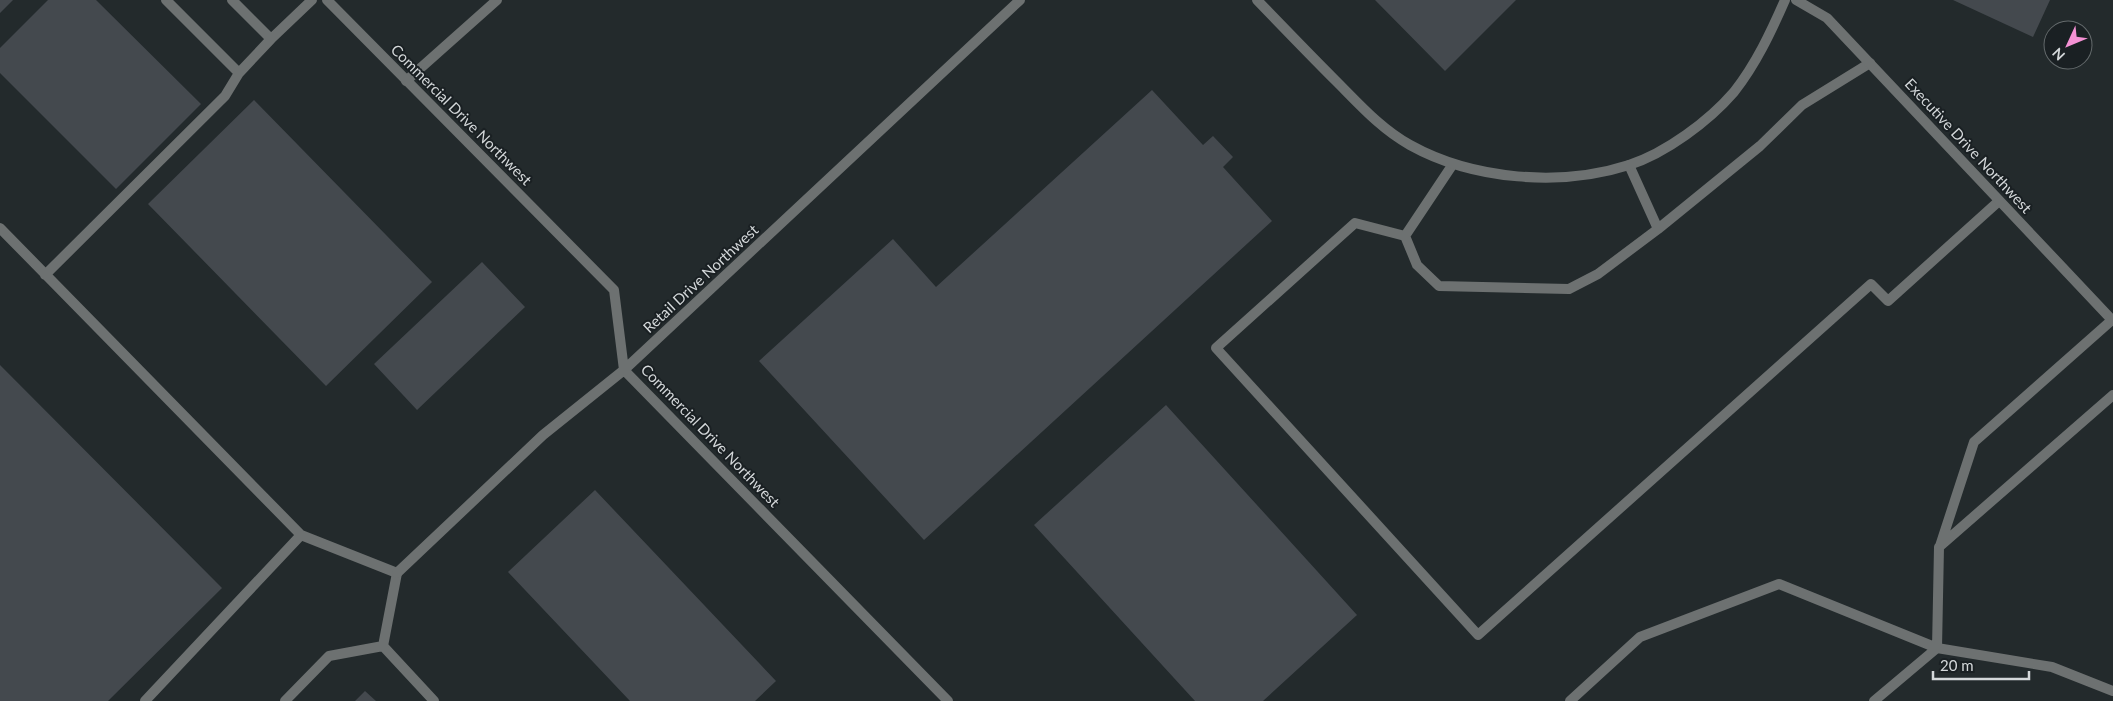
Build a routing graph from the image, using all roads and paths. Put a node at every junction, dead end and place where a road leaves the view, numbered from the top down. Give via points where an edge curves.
1 (166, 0) edge
2 (232, 0) edge
3 (312, 0) edge
4 (327, 0) edge
5 (497, 0) edge
6 (1020, 0) edge
7 (1256, 0) edge
8 (1785, 0) edge
9 (1796, 0) edge
10 (271, 39) junction
11 (1870, 63) junction
12 (239, 72) junction
13 (406, 81) junction
14 (1453, 164) junction
15 (1629, 165) junction
16 (1999, 201) junction
17 (0, 228) edge
18 (1658, 229) junction
19 (1405, 236) junction
20 (45, 275) junction
21 (2112, 320) edge
22 (624, 370) junction
23 (2113, 396) edge
24 (301, 535) junction
25 (1939, 547) junction
26 (397, 573) junction
27 (383, 646) junction
28 (1937, 648) junction
29 (2113, 691) edge
30 (145, 701) edge
31 (285, 701) edge
32 (434, 701) edge
33 (948, 701) edge
34 (1570, 701) edge
35 (1874, 701) edge

1 - 12 street
2 - 10 street
3 - 10 street
4 - 13 street, Commercial Drive Northwest
5 - 13 street
6 - 22 street, Retail Drive Northwest
7 - 14 street via 1374,119 1409,144
8 - 15 street via 1764,47 1733,92 1694,129
9 - 11 street, Executive Drive Northwest via 1827,18
10 - 12 street
11 - 16 street, Executive Drive Northwest
11 - 18 street via 1802,105 1760,146
12 - 20 street via 225,96
13 - 22 street, Commercial Drive Northwest via 614,290
14 - 15 street via 1497,174 1540,178 1594,173
14 - 19 street
15 - 18 street
16 - 19 street via 1888,301 1871,284 1478,635 1216,348 1356,223
16 - 21 street, Executive Drive Northwest
17 - 20 street
18 - 19 street via 1598,274 1569,289 1439,286 1417,265
20 - 24 street
21 - 25 street via 1974,442
22 - 26 street, Retail Drive Northwest via 543,434
22 - 33 street, Commercial Drive Northwest
23 - 25 street
24 - 26 street
24 - 30 street
25 - 28 street
26 - 27 street
27 - 31 street via 329,656
27 - 32 street
28 - 29 street via 2052,667
28 - 34 street via 1779,584 1640,637
28 - 35 street

